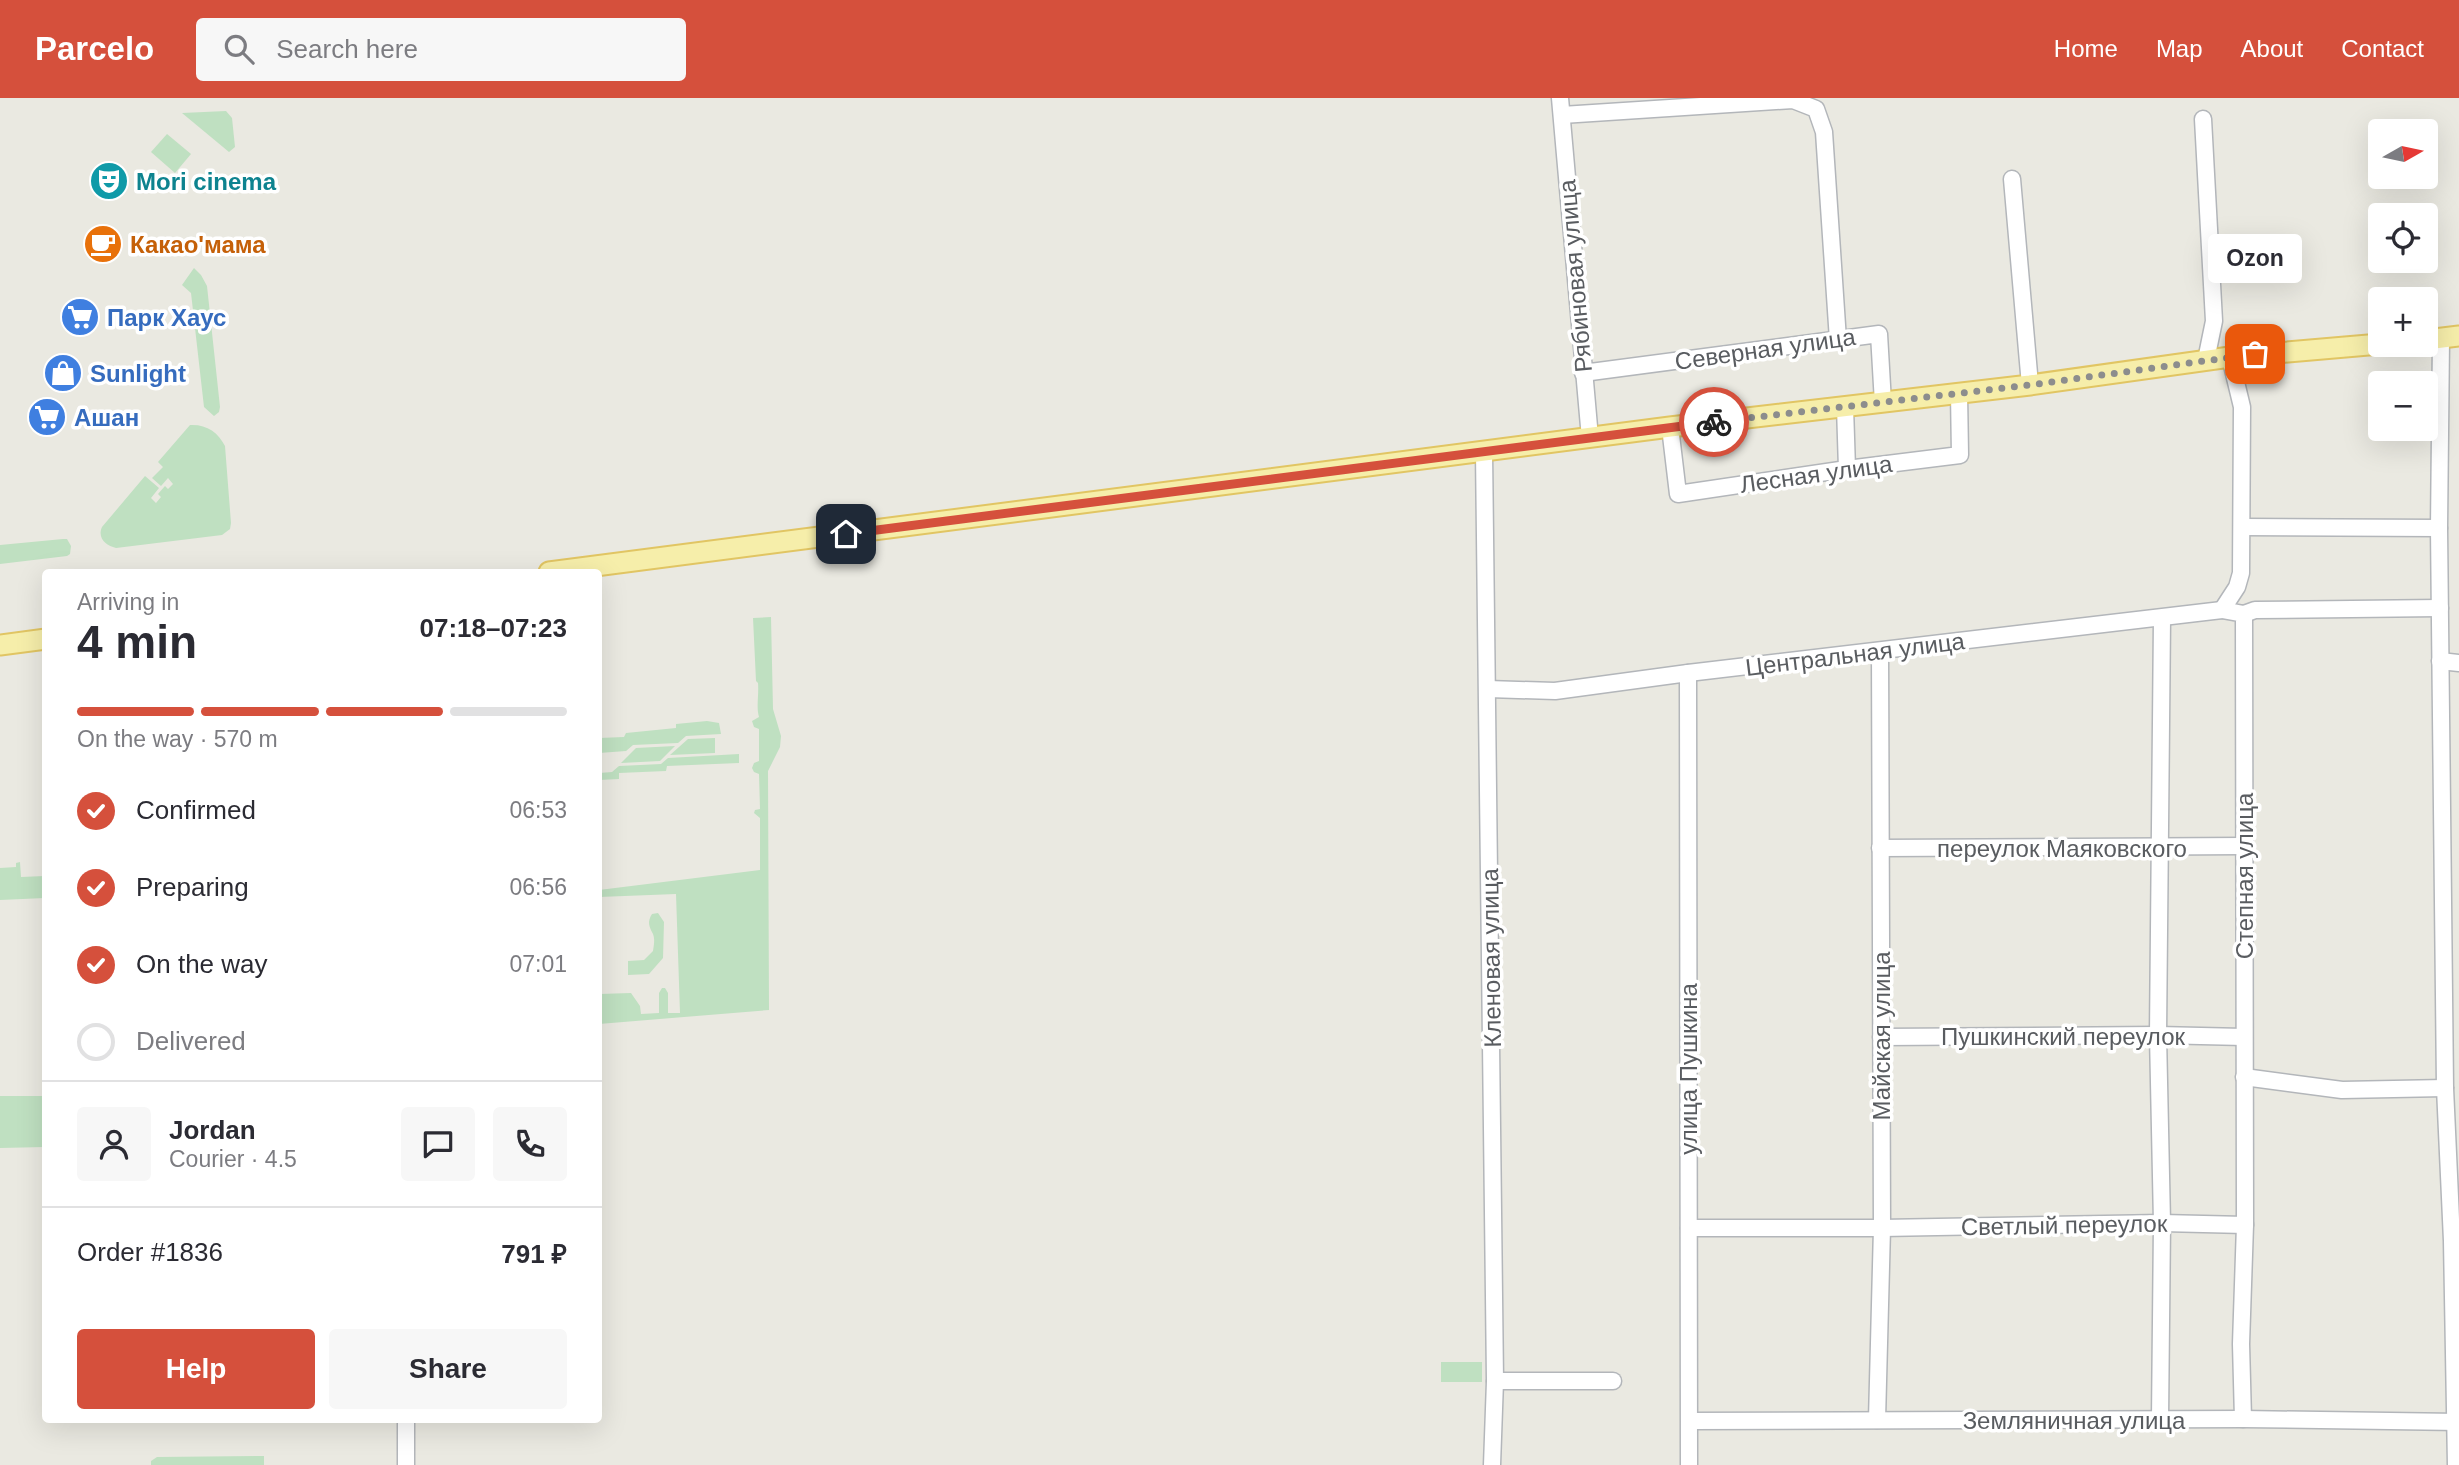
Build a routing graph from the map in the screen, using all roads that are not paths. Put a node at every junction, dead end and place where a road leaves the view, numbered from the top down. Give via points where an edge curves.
1 (1560, 98) edge
2 (1562, 115) junction
3 (2203, 119) dead end
4 (2012, 179) dead end
5 (2442, 338) edge
6 (1838, 340) junction
7 (2368, 345) edge
8 (2230, 356) junction
9 (2206, 360) junction
10 (1583, 373) junction
11 (2030, 385) junction
12 (1959, 393) junction
13 (1883, 403) junction
14 (1845, 407) junction
15 (1670, 427) junction
16 (1590, 438) junction
17 (1484, 452) junction
18 (1847, 469) junction
19 (2242, 527) junction
20 (2440, 528) junction
21 (571, 569) edge
22 (2440, 608) junction
23 (2222, 610) junction
24 (2244, 614) junction
25 (2162, 619) junction
26 (42, 640) edge
27 (0, 645) edge
28 (1880, 651) junction
29 (2440, 661) junction
30 (2459, 663) edge
31 (1688, 673) junction
32 (1488, 689) junction
33 (2244, 846) junction
34 (1880, 848) junction
35 (2161, 848) junction
36 (2158, 1035) junction
37 (1881, 1037) junction
38 (2245, 1037) junction
39 (2452, 1050) edge
40 (2244, 1077) junction
41 (2445, 1088) junction
42 (2162, 1223) junction
43 (2245, 1225) junction
44 (1689, 1228) junction
45 (1882, 1228) junction
46 (2455, 1242) edge
47 (1494, 1381) junction
48 (1613, 1381) dead end
49 (2243, 1419) junction
50 (1877, 1420) junction
51 (2160, 1420) junction
52 (1690, 1421) junction
53 (2457, 1422) edge
54 (406, 1423) edge
55 (406, 1465) edge
56 (1492, 1465) edge
57 (1689, 1465) edge
58 (2456, 1465) edge

1 - 2 street, Рябиновая улица
2 - 6 street via 1793,100 1816,108 1824,132
2 - 10 street, Рябиновая улица
3 - 9 street via 2214,321
4 - 11 street
5 - 20 street
6 - 10 street, Северная улица
6 - 13 street, Северная улица via 1879,334
7 - 8 main road
8 - 9 main road
8 - 19 street via 2242,407
9 - 11 main road
10 - 16 street, Рябиновая улица
11 - 12 main road
12 - 13 main road
12 - 18 street, Лесная улица via 1960,455
13 - 14 main road
14 - 15 main road
14 - 18 street
15 - 16 main road
15 - 18 street, Лесная улица via 1678,494
16 - 17 main road
17 - 21 main road
17 - 32 street, Кленовая улица
19 - 20 street
19 - 23 street via 2241,573
20 - 22 street
22 - 24 street via 2255,610
22 - 29 street
23 - 24 street
23 - 25 street, Центральная улица
24 - 33 street, Степная улица
25 - 28 street, Центральная улица
25 - 35 street
26 - 27 main road
28 - 31 street, Центральная улица
28 - 34 street, Майская улица
29 - 30 street
29 - 39 street
31 - 32 street, Центральная улица via 1555,691
31 - 44 street, улица Пушкина
32 - 47 street, Кленовая улица
33 - 35 street, переулок Маяковского
33 - 38 street, Степная улица
34 - 35 street, переулок Маяковского
34 - 37 street, Майская улица
35 - 36 street
36 - 37 street, Пушкинский переулок
36 - 38 street, Пушкинский переулок
36 - 42 street
37 - 45 street, Майская улица
38 - 40 street, Степная улица
39 - 41 street
40 - 41 street via 2342,1090
40 - 43 street, Степная улица
41 - 46 street
42 - 43 street, Светлый переулок
42 - 45 street, Светлый переулок
42 - 51 street
43 - 49 street, Степная улица
44 - 45 street, Светлый переулок
44 - 52 street, улица Пушкина
45 - 50 street, Майская улица
46 - 53 street
47 - 48 street
47 - 56 street, Кленовая улица
49 - 51 street, Земляничная улица
49 - 53 street, Земляничная улица
50 - 51 street, Земляничная улица
50 - 52 street, Земляничная улица
52 - 57 street, улица Пушкина
53 - 58 street
54 - 55 street

